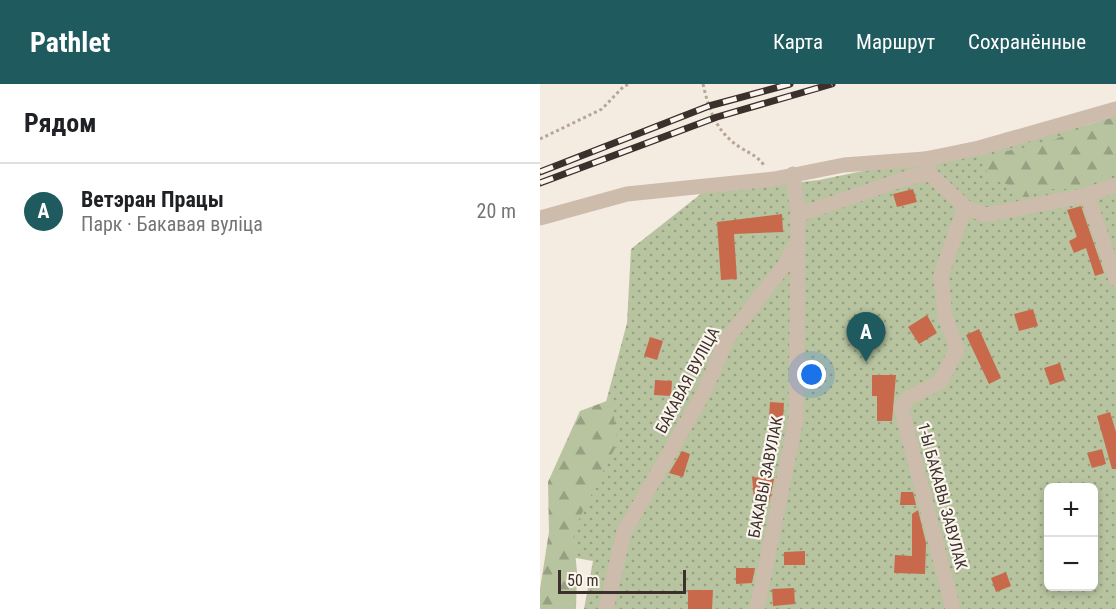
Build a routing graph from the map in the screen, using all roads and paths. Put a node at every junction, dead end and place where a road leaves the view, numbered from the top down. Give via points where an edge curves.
1 (630, 84) edge
2 (703, 84) edge
3 (624, 85) edge
4 (1116, 109) edge
5 (540, 139) edge
6 (928, 166) junction
7 (793, 174) junction
8 (774, 179) junction
9 (1116, 185) edge
10 (1087, 195) junction
11 (965, 207) junction
12 (798, 215) junction
13 (540, 218) edge
14 (797, 243) junction
15 (1116, 279) edge
16 (606, 609) edge
17 (757, 609) edge
18 (953, 609) edge

1 - 3 path
2 - 8 path via 715,124 739,147 758,157
3 - 5 path via 602,109
4 - 6 street
6 - 7 street via 844,165
6 - 11 street
6 - 12 street via 910,177
7 - 8 street
7 - 12 street, БАКАВАЯ ВУЛІЦА
8 - 13 street via 627,194
9 - 10 street
10 - 11 street via 985,215
10 - 15 street
11 - 18 street, 1-Ы БАКАВЫ ЗАВУЛАК via 941,275 945,316 957,349 940,382 908,398 901,406
12 - 14 street, БАКАВАЯ ВУЛІЦА
14 - 16 street, БАКАВАЯ ВУЛІЦА via 784,266 727,339 704,392 624,531
14 - 17 street, БАКАВЫ ЗАВУЛАК via 796,419

